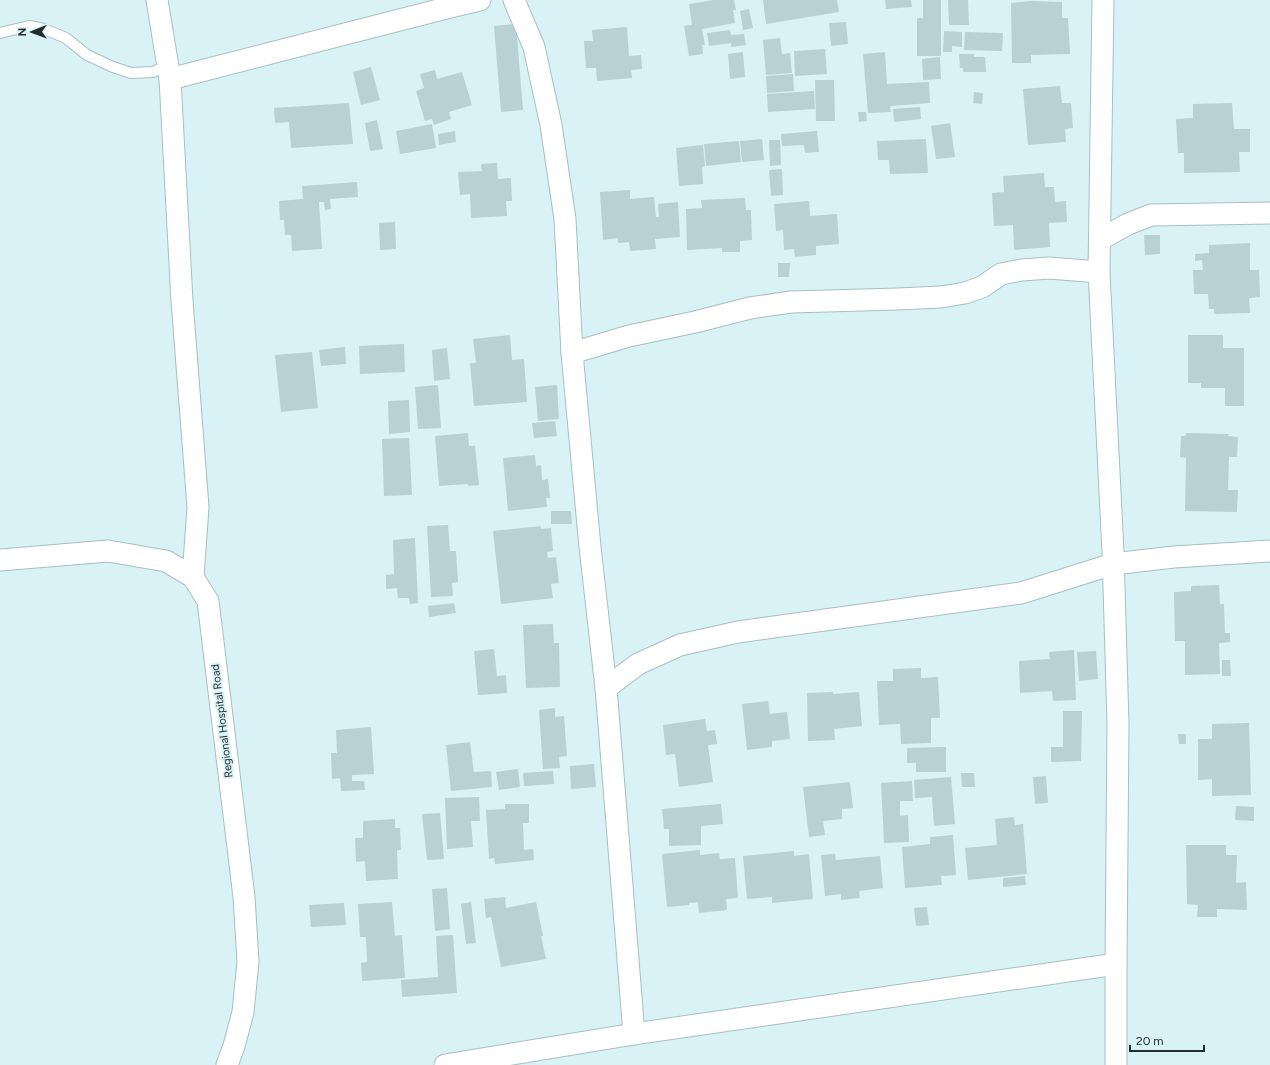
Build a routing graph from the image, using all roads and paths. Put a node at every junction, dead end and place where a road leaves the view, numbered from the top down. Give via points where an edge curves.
1 (157, 0) edge
2 (480, 0) edge
3 (514, 0) edge
4 (1103, 0) edge
5 (454, 3) edge
6 (0, 33) edge
7 (169, 72) junction
8 (1270, 213) edge
9 (1100, 239) junction
10 (1099, 272) junction
11 (572, 353) junction
12 (1270, 551) edge
13 (0, 560) edge
14 (1113, 564) junction
15 (192, 577) junction
16 (606, 688) junction
17 (1116, 964) junction
18 (634, 1034) junction
19 (227, 1065) edge
20 (445, 1065) edge
21 (1116, 1065) edge

1 - 7 street
2 - 5 street
3 - 11 street via 534,47 551,125 565,219
4 - 9 street
5 - 7 street
6 - 7 lane via 29,26 44,29 66,38 87,54 113,67 131,73
7 - 15 street via 182,300 198,507
8 - 9 street via 1151,215
9 - 10 street
10 - 11 street via 1049,268 1022,270 1001,274 982,287 965,293 941,297 791,302 750,308 629,336
10 - 14 street
11 - 16 street
12 - 14 street
13 - 15 street, Regional Hospital Road via 108,551 166,561
14 - 16 street via 1021,593 738,632 680,646 638,664
14 - 17 street via 1118,724
15 - 19 street, Regional Hospital Road via 208,601 244,898 248,962 243,1012
16 - 18 street
17 - 18 street
17 - 21 street
18 - 20 street

